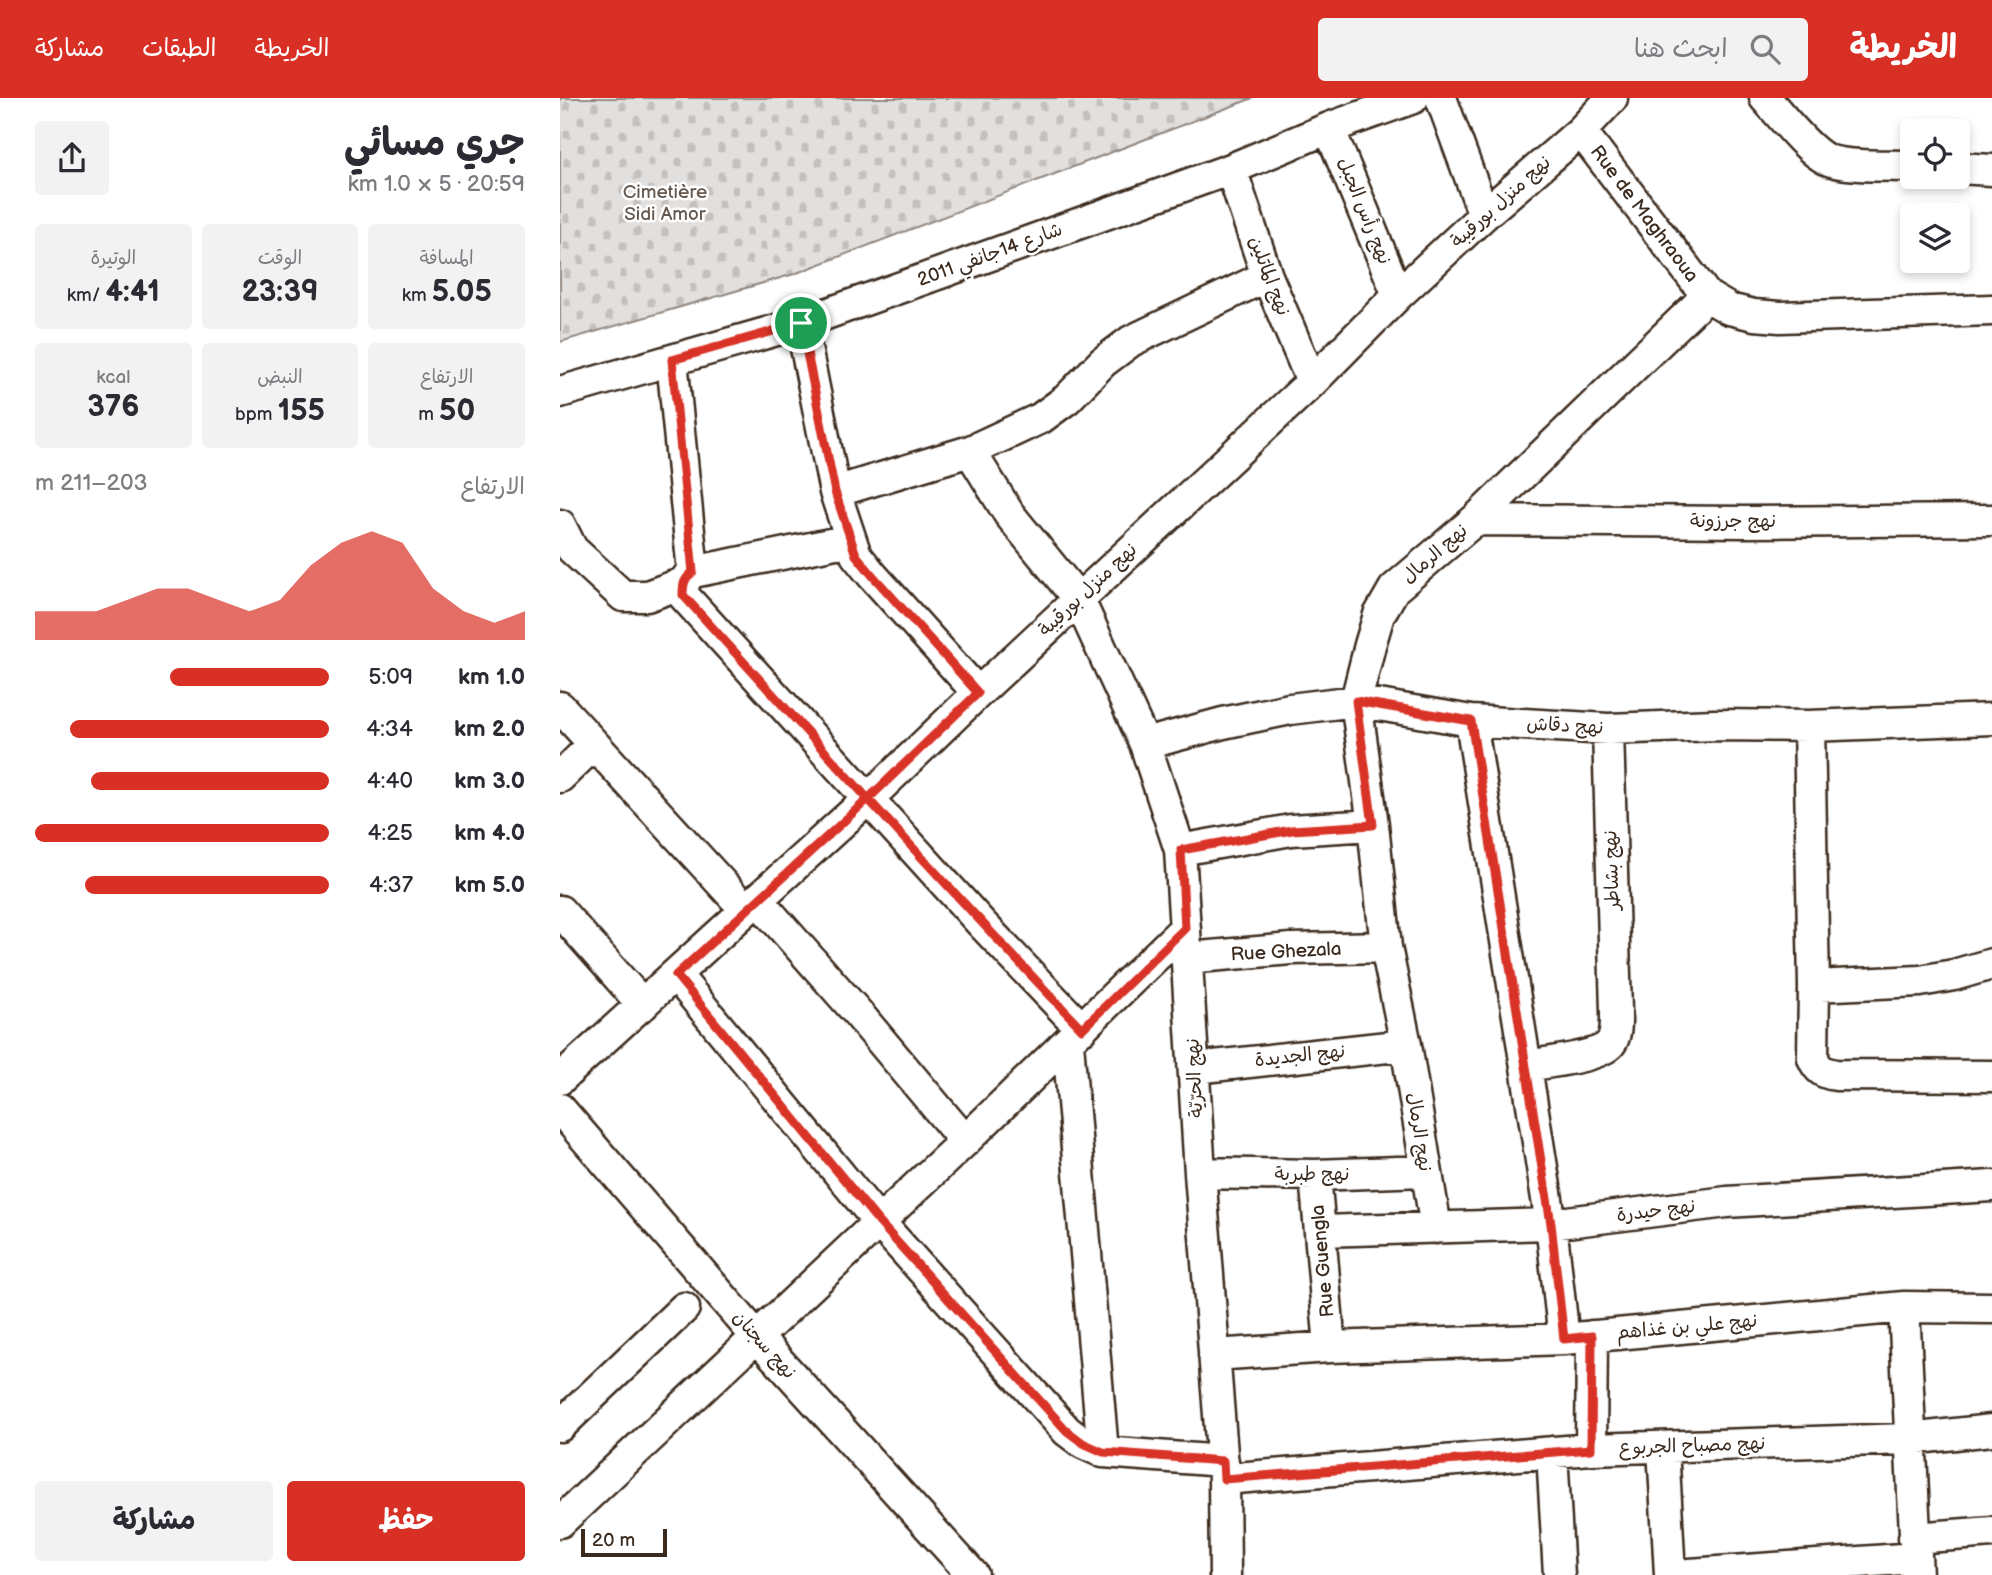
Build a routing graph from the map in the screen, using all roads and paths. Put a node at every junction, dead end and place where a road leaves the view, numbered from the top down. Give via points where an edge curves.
1 (1413, 98) edge
2 (1441, 98) edge
3 (1612, 98) edge
4 (1765, 98) edge
5 (1329, 128) junction
6 (1581, 131) junction
7 (1900, 165) edge
8 (1231, 169) junction
9 (1970, 169) edge
10 (1992, 170) edge
11 (1484, 215) junction
12 (1267, 276) junction
13 (1398, 295) junction
14 (1707, 296) junction
15 (1992, 310) edge
16 (801, 323) junction
17 (672, 360) junction
18 (1312, 382) junction
19 (560, 392) edge
20 (970, 451) junction
21 (835, 492) junction
22 (1475, 520) junction
23 (1992, 520) edge
24 (560, 525) edge
25 (850, 540) junction
26 (688, 578) junction
27 (1079, 600) junction
28 (978, 693) junction
29 (1356, 701) junction
30 (560, 707) edge
31 (1992, 719) edge
32 (1471, 721) junction
33 (1809, 726) junction
34 (1608, 729) junction
35 (594, 744) junction
36 (1145, 744) junction
37 (560, 777) edge
38 (868, 799) junction
39 (1373, 825) junction
40 (1181, 850) junction
41 (752, 904) junction
42 (560, 911) edge
43 (1185, 928) junction
44 (1386, 947) junction
45 (1187, 958) junction
46 (1992, 964) edge
47 (676, 975) junction
48 (1814, 986) junction
49 (643, 1004) junction
50 (1075, 1036) junction
51 (1406, 1045) junction
52 (1525, 1066) junction
53 (1195, 1068) junction
54 (1992, 1076) edge
55 (560, 1079) edge
56 (560, 1109) edge
57 (965, 1141) junction
58 (1425, 1171) junction
59 (1200, 1173) junction
60 (1315, 1175) junction
61 (1992, 1186) edge
62 (879, 1222) junction
63 (1551, 1224) junction
64 (1436, 1228) junction
65 (1321, 1231) junction
66 (1904, 1307) junction
67 (684, 1308) dead end
68 (1992, 1308) edge
69 (756, 1336) junction
70 (1578, 1337) junction
71 (1330, 1347) junction
72 (1214, 1355) junction
73 (560, 1426) edge
74 (1992, 1430) edge
75 (1909, 1439) junction
76 (1663, 1447) junction
77 (1591, 1449) junction
78 (1103, 1452) junction
79 (1552, 1452) junction
80 (1224, 1470) junction
81 (560, 1522) edge
82 (1992, 1532) edge
83 (1916, 1557) edge
84 (973, 1575) edge
85 (1226, 1575) edge
86 (1559, 1575) edge
87 (1672, 1575) edge

1 - 5 street, شارع 14جانفي 2011
2 - 11 street
3 - 6 street, نهج منزل بورقيبة
4 - 7 street via 1827,160
5 - 8 street, شارع 14جانفي 2011
5 - 13 street, نهج رأس الجبل
6 - 11 street, نهج منزل بورقيبة
6 - 14 street, Rue de Maghraoua
8 - 12 street, نهج الماتلين
8 - 16 street, شارع 14جانفي 2011
9 - 10 street
11 - 13 street, نهج منزل بورقيبة
12 - 18 street, نهج الماتلين
12 - 20 street via 1131,341 1041,418
13 - 18 street, نهج منزل بورقيبة
14 - 15 street via 1729,309 1780,317
14 - 22 street, نهج الرمال
16 - 17 street, شارع 14جانفي 2011
16 - 21 street
17 - 19 street, شارع 14جانفي 2011
17 - 26 street
18 - 27 street, نهج منزل بورقيبة
20 - 21 street
20 - 27 street, نهج الحرّيّة via 1009,514
21 - 25 street
22 - 23 street, نهج جرزونة
22 - 29 street, نهج الرمال via 1394,589 1379,615
24 - 26 street via 572,549 623,596 647,596
25 - 26 street
25 - 28 street via 873,576
26 - 38 street via 683,595
27 - 28 street, نهج منزل بورقيبة
27 - 36 street, نهج الحرّيّة
28 - 38 street, نهج منزل بورقيبة
29 - 32 street, نهج دقاش
29 - 36 street, نهج دقاش via 1290,709
29 - 39 street, نهج الرمال
30 - 35 street
31 - 33 street, نهج دقاش
32 - 34 street, نهج دقاش
32 - 52 street
33 - 34 street, نهج دقاش
33 - 48 street
34 - 52 street, نهج بشاطر via 1615,1031 1611,1044 1599,1053
35 - 37 street
35 - 41 street
36 - 40 street, نهج الحرّيّة
38 - 41 street, نهج منزل بورقيبة
38 - 50 street via 981,923
39 - 40 street via 1292,830
39 - 44 street, نهج الرمال
40 - 43 street, نهج الحرّيّة
41 - 47 street, نهج منزل بورقيبة
41 - 57 street via 856,1011
42 - 49 street
43 - 45 street, نهج الحرّيّة
43 - 50 street
44 - 45 street, Rue Ghezala
44 - 51 street, نهج الرمال
45 - 53 street, نهج الحرّيّة
46 - 48 street via 1920,981
47 - 49 street, نهج منزل بورقيبة
47 - 62 street
48 - 54 street via 1812,1058 1824,1073
49 - 55 street, نهج منزل بورقيبة
50 - 57 street
50 - 78 street
51 - 53 street, نهج الجديدة
51 - 58 street, نهج الرمال
52 - 63 street
53 - 59 street, نهج الحرّيّة
56 - 69 street, نهج سجنان
57 - 62 street
58 - 60 street, نهج طبربة
58 - 64 street, نهج الرمال
59 - 60 street, نهج طبربة
59 - 72 street, نهج الحرّيّة
60 - 65 street, Rue Guengla
61 - 63 street, نهج حيدرة via 1727,1202
62 - 69 street
62 - 78 street via 1067,1431
63 - 64 street, نهج حيدرة
63 - 70 street
64 - 65 street, نهج حيدرة
65 - 71 street, Rue Guengla
66 - 68 street, نهج علي بن غذاهم
66 - 70 street, نهج علي بن غذاهم
66 - 75 street
67 - 73 street
69 - 81 street
69 - 84 street, نهج سجنان
70 - 71 street, نهج علي بن غذاهم
70 - 77 street
71 - 72 street, نهج علي بن غذاهم
72 - 80 street, نهج الحرّيّة
74 - 75 street, نهج مصباح الجربوع
75 - 76 street, نهج مصباح الجربوع
75 - 83 street
76 - 77 street, نهج مصباح الجربوع
76 - 87 street
77 - 79 street, نهج مصباح الجربوع
78 - 80 street, نهج مصباح الجربوع
79 - 80 street, نهج مصباح الجربوع
79 - 86 street
80 - 85 street, نهج الحرّيّة
82 - 83 street
83 - 87 street

